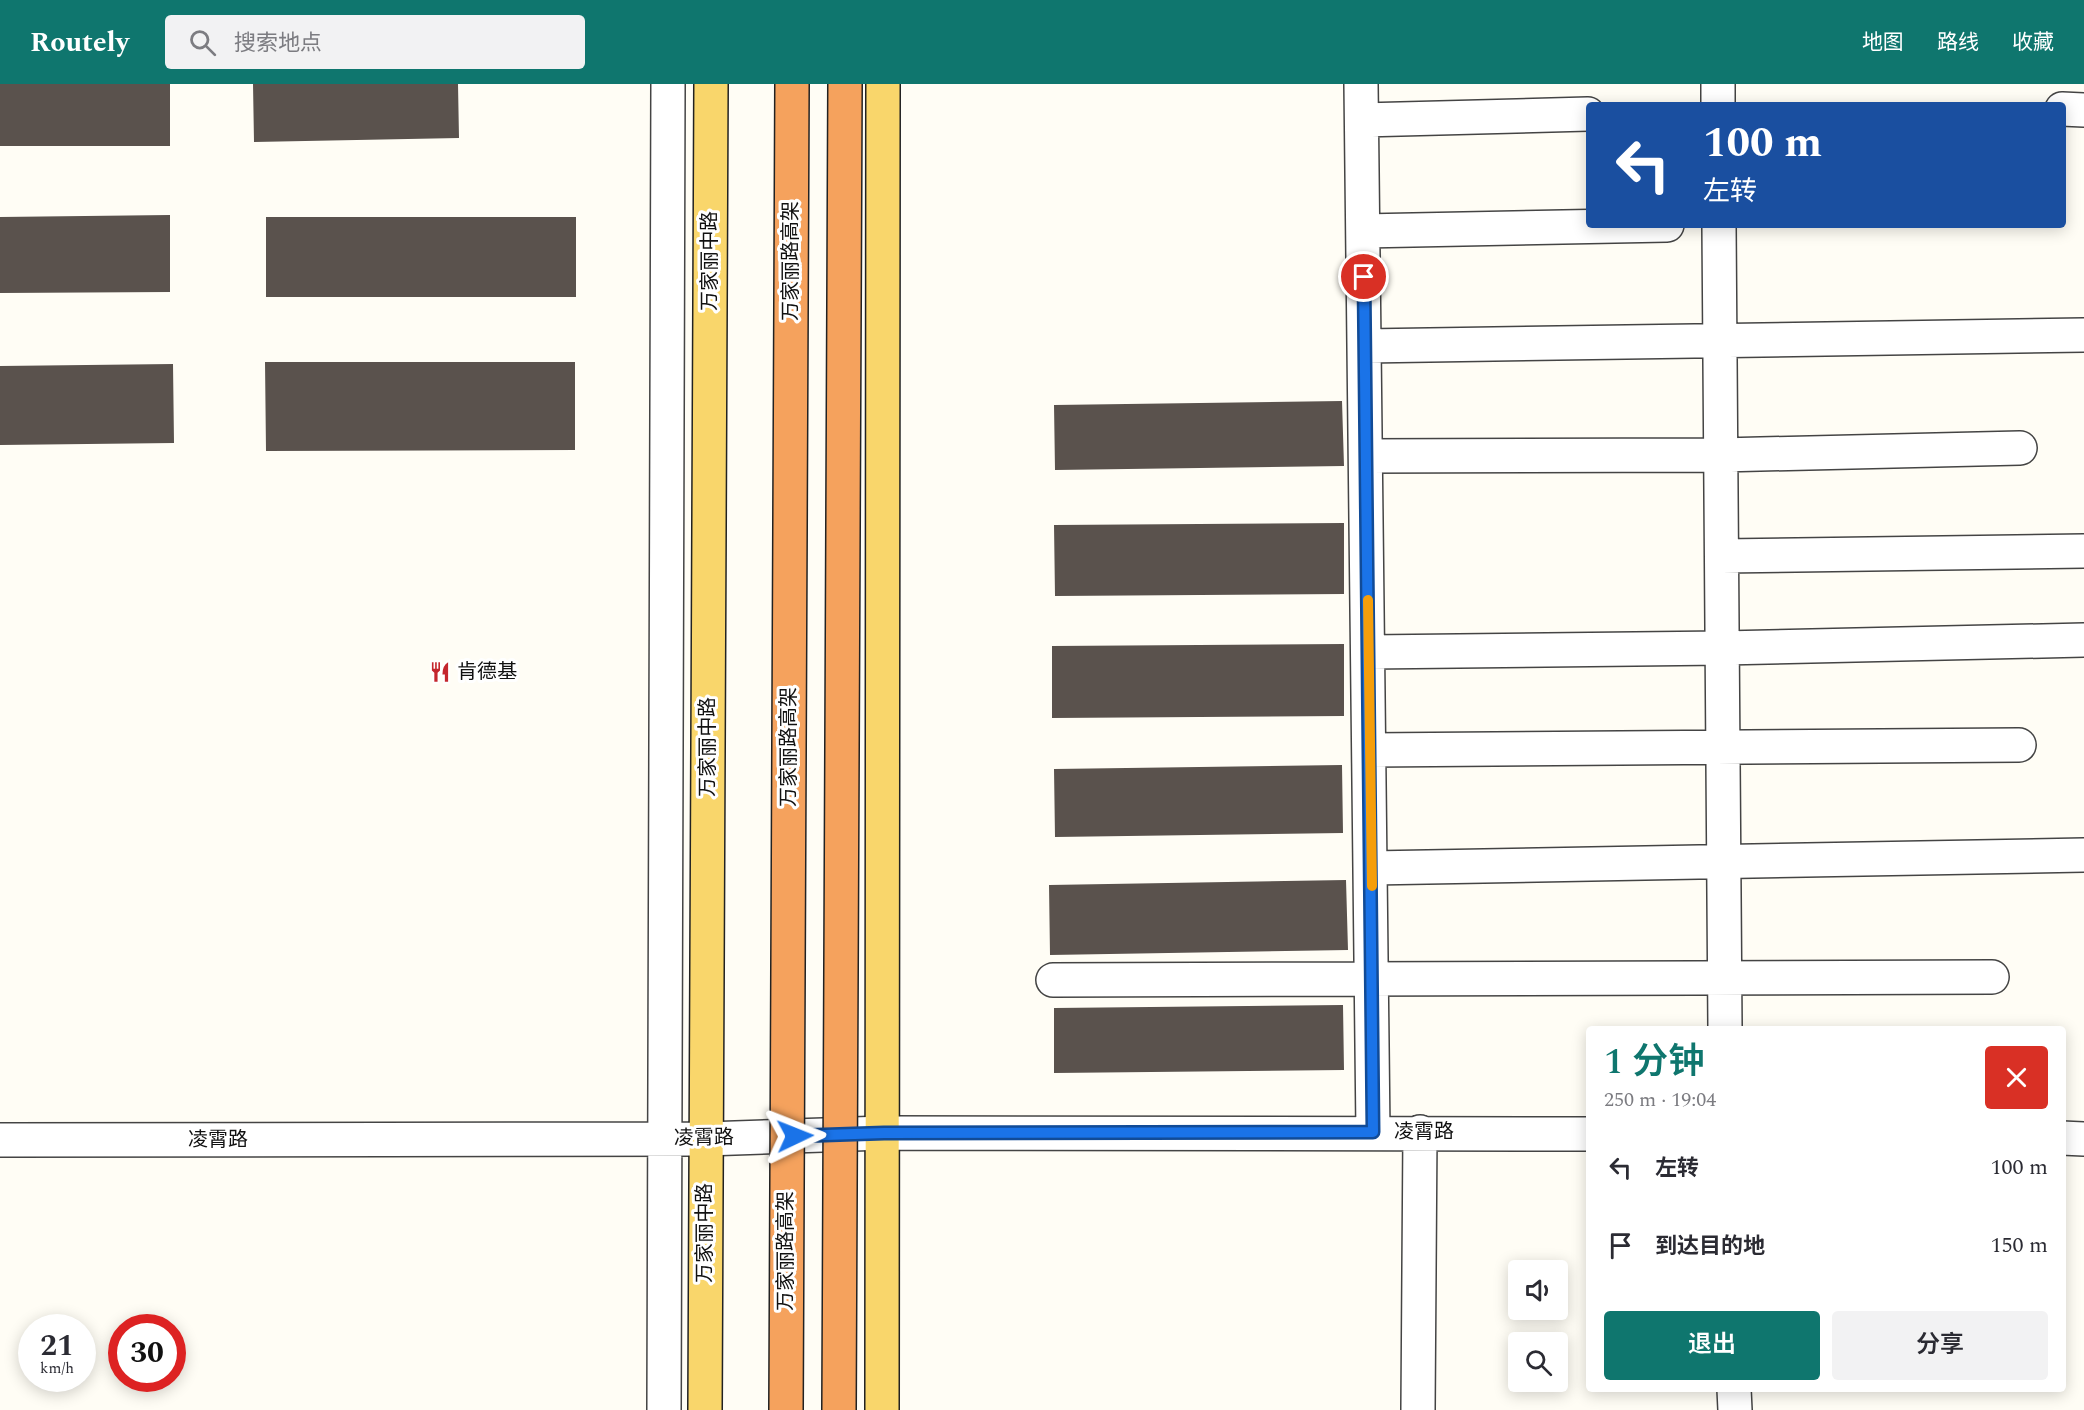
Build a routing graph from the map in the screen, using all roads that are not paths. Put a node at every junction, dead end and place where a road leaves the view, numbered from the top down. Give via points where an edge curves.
1 (668, 84) edge
2 (711, 84) edge
3 (792, 84) edge
4 (845, 84) edge
5 (883, 84) edge
6 (1361, 84) edge
7 (1718, 84) edge
8 (1718, 102) edge
9 (2066, 109) edge
10 (2084, 110) edge
11 (1586, 114) edge
12 (1362, 120) junction
13 (1586, 227) edge
14 (1719, 228) edge
15 (1364, 231) junction
16 (2084, 335) edge
17 (1720, 342) junction
18 (1365, 346) junction
19 (2020, 448) dead end
20 (1721, 454) junction
21 (1366, 456) junction
22 (2084, 551) edge
23 (1722, 556) junction
24 (2084, 640) edge
25 (1723, 648) junction
26 (1369, 652) junction
27 (1724, 745) junction
28 (2019, 745) dead end
29 (1370, 750) junction
30 (2084, 855) edge
31 (1724, 860) junction
32 (1371, 868) junction
33 (1992, 977) dead end
34 (1725, 978) junction
35 (1053, 980) dead end
36 (1372, 980) junction
37 (1725, 1026) edge
38 (1373, 1132) junction
39 (1420, 1132) junction
40 (884, 1133) junction
41 (1586, 1134) edge
42 (2066, 1138) edge
43 (2084, 1138) edge
44 (665, 1139) junction
45 (706, 1139) junction
46 (0, 1140) edge
47 (1734, 1392) edge
48 (664, 1410) edge
49 (705, 1410) edge
50 (786, 1410) edge
51 (839, 1410) edge
52 (882, 1410) edge
53 (1418, 1410) edge
54 (1735, 1410) edge

1 - 44 street
2 - 45 main road, 万家丽中路
3 - 50 highway, 万家丽路高架, bridge
4 - 51 highway, bridge
5 - 40 main road
6 - 12 street
7 - 8 street
9 - 10 street
11 - 12 street
12 - 15 street
13 - 15 street
14 - 17 street
15 - 18 street
16 - 17 street
17 - 18 street
17 - 20 street
18 - 21 street
19 - 20 street
20 - 21 street
20 - 23 street
21 - 26 street
22 - 23 street
23 - 25 street
24 - 25 street
25 - 26 street
25 - 27 street
26 - 29 street
27 - 28 street
27 - 29 street
27 - 31 street
29 - 32 street
30 - 31 street
31 - 32 street
31 - 34 street
32 - 36 street
33 - 34 street
34 - 36 street
34 - 37 street
35 - 36 street
36 - 38 street
38 - 39 street, 凌霄路
38 - 40 street, 凌霄路
39 - 41 street, 凌霄路
39 - 53 street
40 - 45 street, 凌霄路
40 - 52 main road
42 - 43 street
44 - 45 street, 凌霄路
44 - 46 street, 凌霄路
44 - 48 street
45 - 49 main road, 万家丽中路
47 - 54 street

